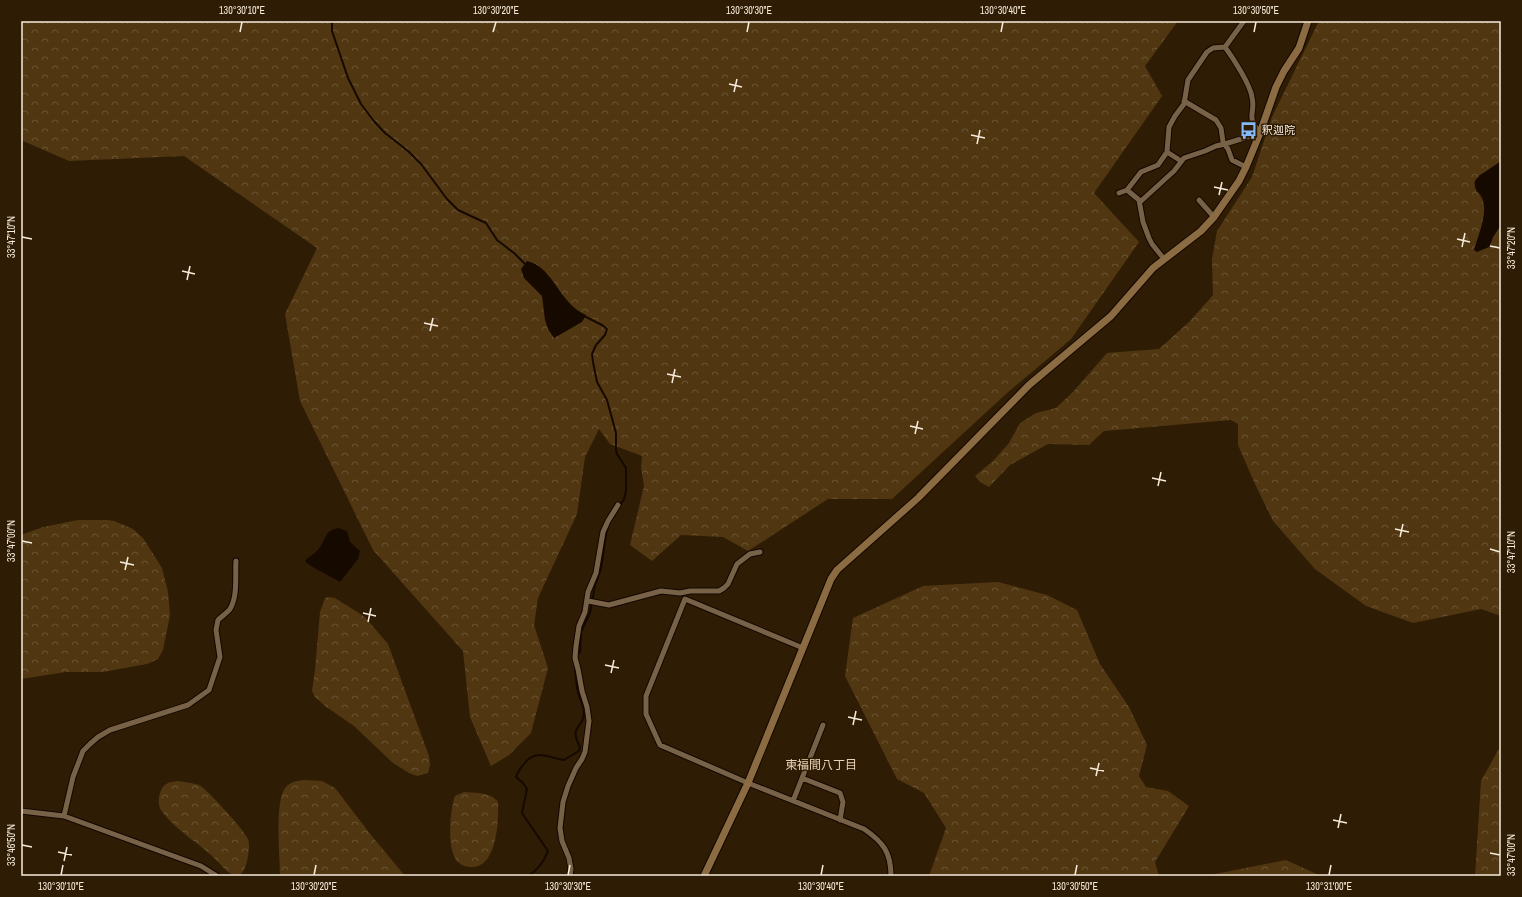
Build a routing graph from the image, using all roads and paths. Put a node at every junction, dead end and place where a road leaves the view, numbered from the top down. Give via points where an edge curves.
1 (1244, 21) edge
2 (1308, 21) edge
3 (1225, 47) junction
4 (1184, 101) junction
5 (1260, 133) junction
6 (1226, 144) junction
7 (1167, 152) junction
8 (1181, 161) junction
9 (1246, 167) junction
10 (1127, 190) junction
11 (1119, 194) dead end
12 (1199, 200) dead end
13 (1140, 202) junction
14 (1214, 217) junction
15 (1164, 259) junction
16 (618, 505) dead end
17 (760, 552) dead end
18 (236, 560) dead end
19 (680, 593) junction
20 (685, 599) junction
21 (588, 601) junction
22 (803, 648) junction
23 (823, 725) dead end
24 (802, 778) junction
25 (748, 783) junction
26 (793, 801) junction
27 (21, 811) edge
28 (64, 816) junction
29 (840, 820) junction
30 (217, 876) edge
31 (570, 876) edge
32 (704, 876) edge
33 (891, 876) edge

1 - 3 street
2 - 5 street via 1299,48 1276,86
3 - 4 street via 1213,48 1207,52 1188,80
3 - 5 street via 1253,98 1252,123
4 - 6 street via 1216,120
4 - 7 street via 1170,128
5 - 6 street
5 - 9 street
6 - 8 street
6 - 9 street via 1232,160
7 - 8 street
7 - 10 street via 1158,165 1141,172
8 - 13 street
9 - 14 street
10 - 11 street
10 - 13 street
12 - 14 street
13 - 15 street via 1149,238
14 - 15 street via 1201,231
15 - 22 street via 1111,316 1029,385 918,498 837,570
16 - 21 street via 603,532
17 - 19 street via 750,554 737,564 728,584 719,591
18 - 28 street via 234,598 228,612 218,620 216,630 220,657 209,690 188,705 110,730 83,750 73,777
19 - 20 street
19 - 21 street via 660,591 609,605
20 - 22 street
20 - 25 street via 646,696 646,714 660,745
21 - 31 street via 579,626 575,658 588,707 588,729 585,752 563,802 560,828 569,858
22 - 25 street
23 - 24 street
24 - 26 street
24 - 29 street via 840,793 843,802
25 - 26 street
25 - 32 street
26 - 29 street
27 - 28 street
28 - 30 street via 195,864
29 - 33 street via 864,829 884,846 888,854

